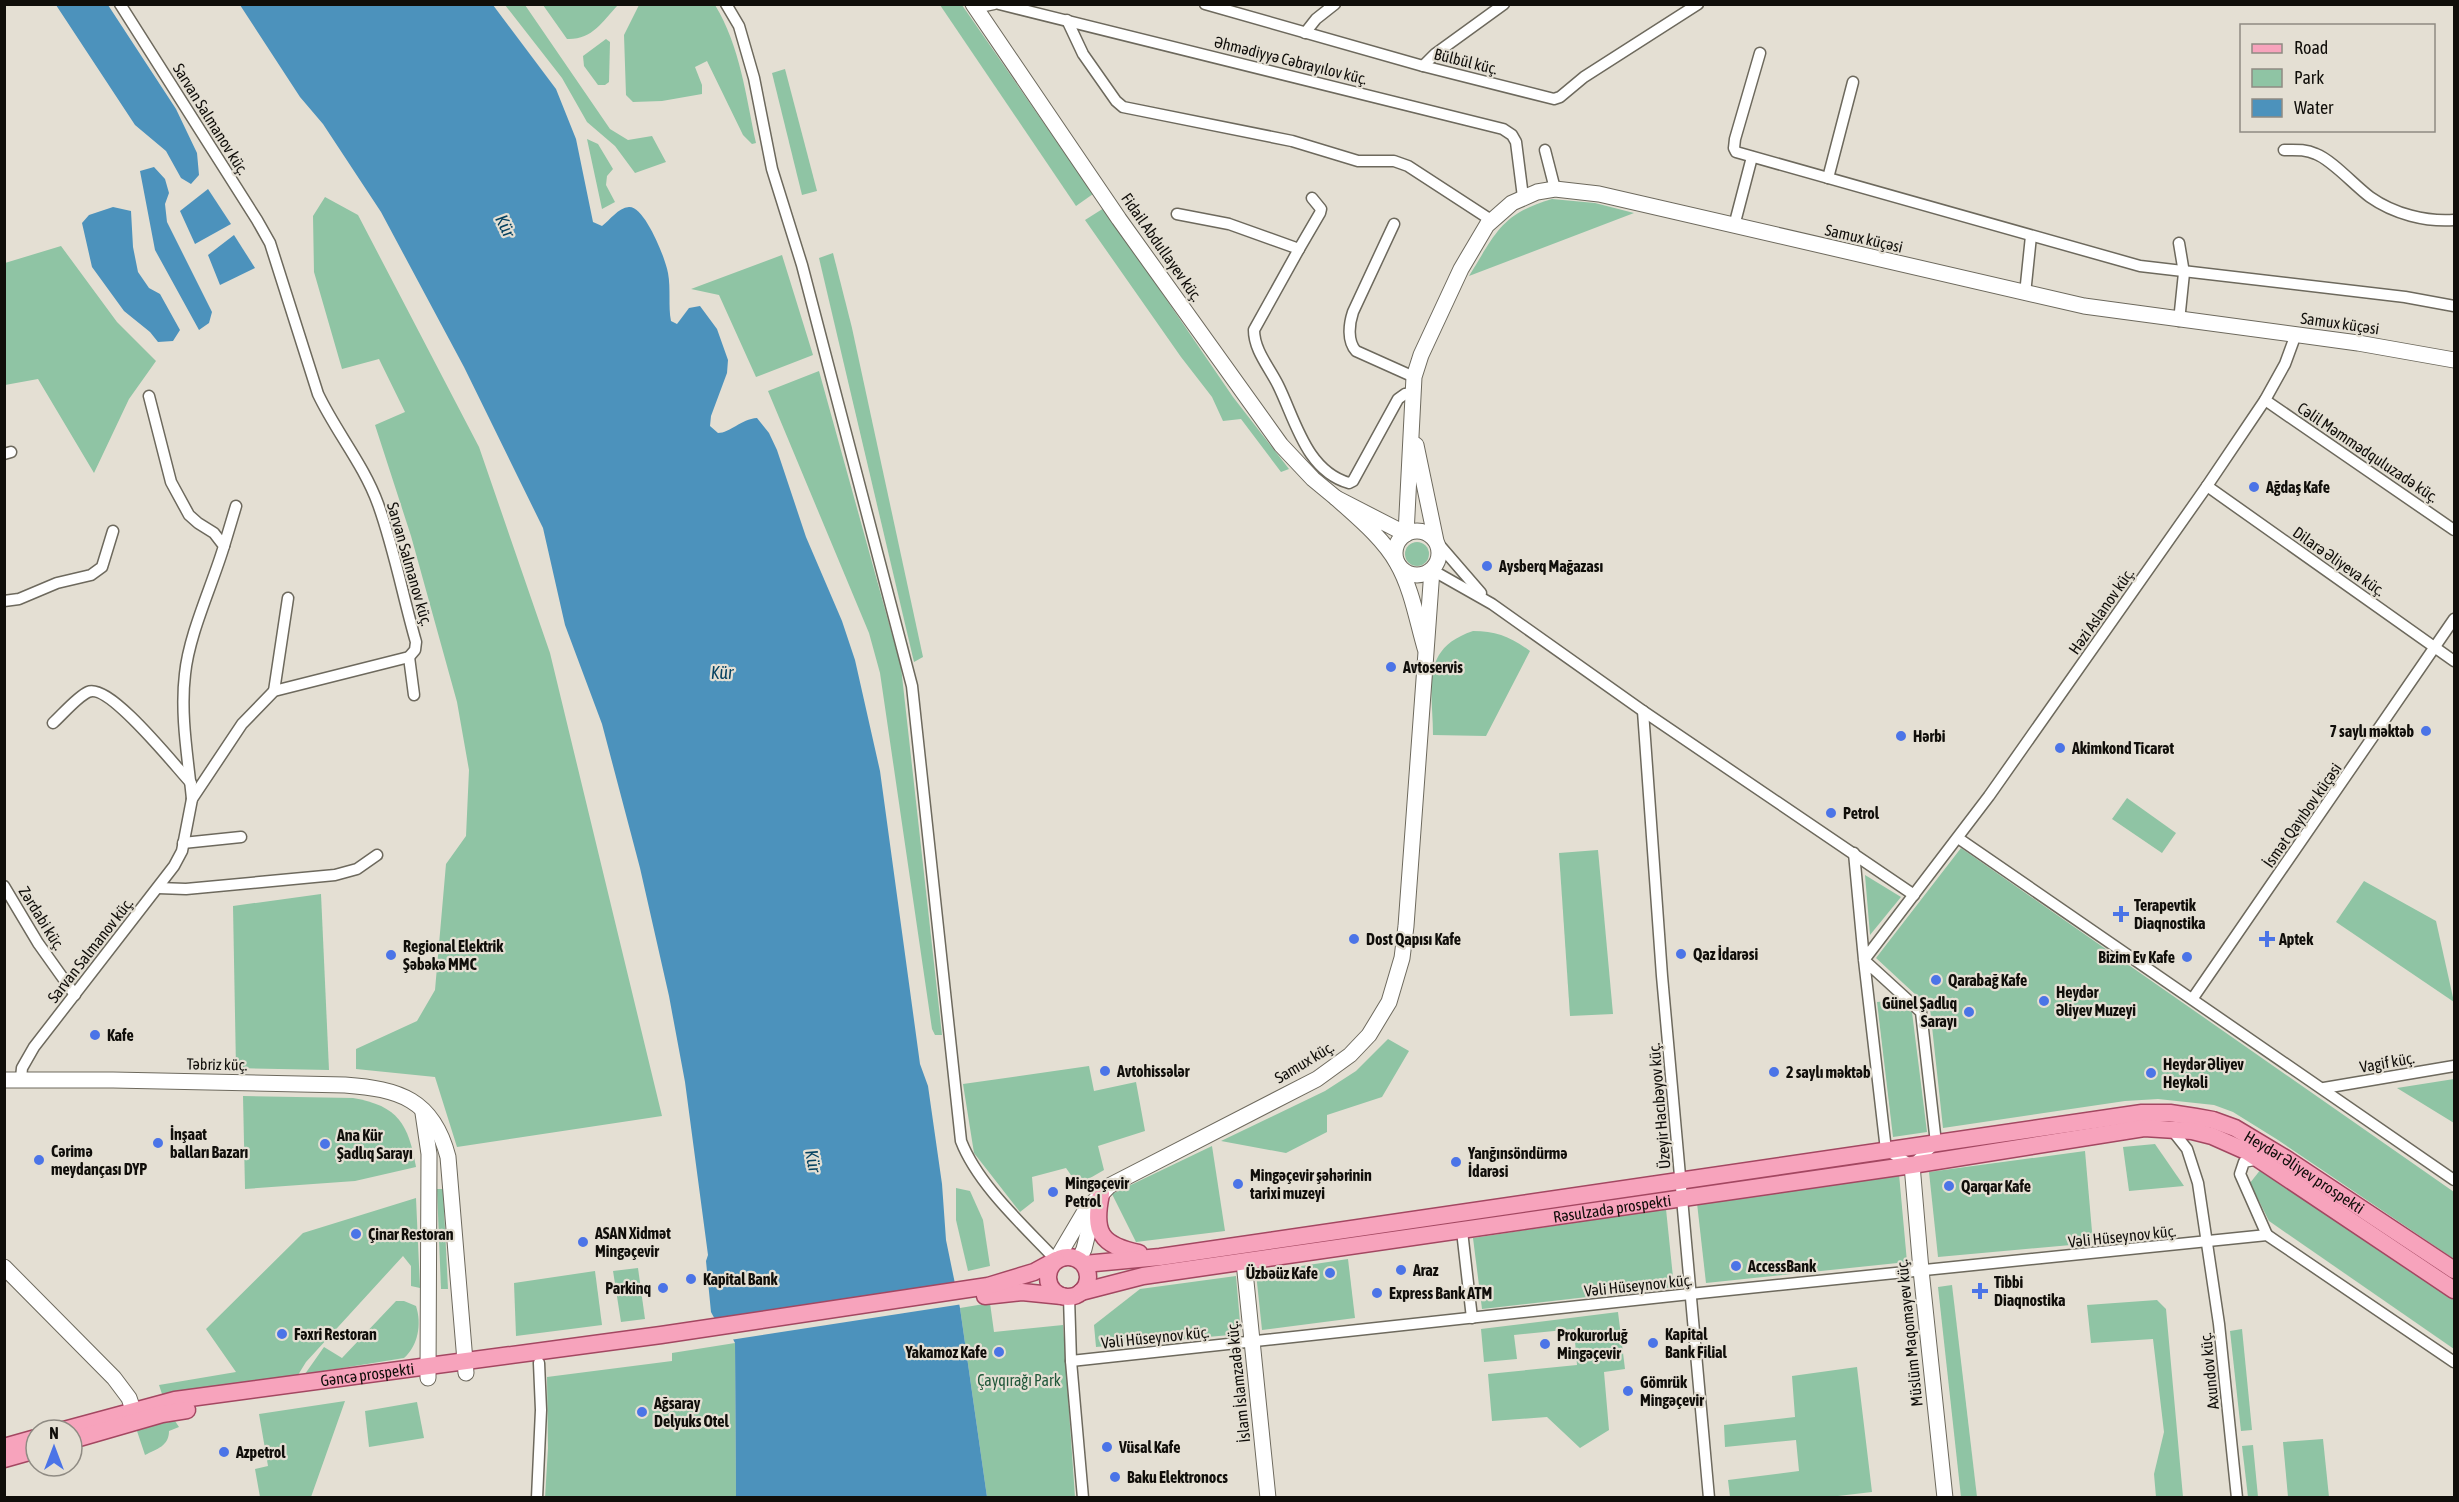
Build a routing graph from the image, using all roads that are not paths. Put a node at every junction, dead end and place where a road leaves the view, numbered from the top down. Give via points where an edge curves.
1 (120, 4) edge
2 (726, 4) edge
3 (994, 4) edge
4 (999, 4) edge
5 (1204, 4) edge
6 (1335, 4) edge
7 (1504, 4) edge
8 (1698, 4) edge
9 (974, 6) edge
10 (1067, 20) junction
11 (1305, 33) junction
12 (1760, 53) dead end
13 (1423, 66) junction
14 (1854, 82) dead end
15 (1545, 150) dead end
16 (2283, 150) dead end
17 (1752, 157) junction
18 (1828, 178) junction
19 (1555, 189) junction
20 (1523, 197) junction
21 (1312, 198) dead end
22 (1177, 213) dead end
23 (1491, 220) junction
24 (2454, 220) edge
25 (1394, 224) dead end
26 (1734, 226) junction
27 (2031, 236) junction
28 (2180, 243) dead end
29 (1299, 249) junction
30 (2184, 273) junction
31 (2025, 294) junction
32 (2454, 306) edge
33 (2179, 321) junction
34 (2296, 334) junction
35 (2454, 360) edge
36 (1414, 377) junction
37 (1412, 393) junction
38 (149, 396) dead end
39 (2265, 400) junction
40 (1411, 421) junction
41 (2207, 486) junction
42 (1336, 498) junction
43 (236, 506) dead end
44 (2454, 530) edge
45 (112, 531) dead end
46 (1406, 534) junction
47 (1436, 542) junction
48 (224, 546) junction
49 (1397, 563) junction
50 (1432, 570) junction
51 (288, 598) dead end
52 (4, 601) edge
53 (1492, 604) junction
54 (2454, 619) edge
55 (2435, 647) junction
56 (1425, 648) junction
57 (408, 657) junction
58 (2454, 661) edge
59 (274, 691) junction
60 (414, 695) dead end
61 (1643, 711) junction
62 (53, 723) dead end
63 (191, 783) junction
64 (192, 799) junction
65 (241, 837) dead end
66 (1958, 838) junction
67 (183, 843) junction
68 (1854, 853) junction
69 (377, 855) dead end
70 (4, 886) edge
71 (158, 888) junction
72 (1914, 895) junction
73 (1864, 960) junction
74 (75, 995) junction
75 (2193, 998) junction
76 (2454, 1066) edge
77 (21, 1078) junction
78 (4, 1080) edge
79 (2324, 1088) junction
80 (423, 1110) junction
81 (2143, 1120) junction
82 (2170, 1128) junction
83 (1936, 1143) junction
84 (1886, 1150) junction
85 (2259, 1159) junction
86 (1912, 1165) junction
87 (2454, 1180) edge
88 (1681, 1190) junction
89 (1101, 1194) junction
90 (1462, 1231) junction
91 (2267, 1235) junction
92 (2208, 1242) junction
93 (1160, 1257) junction
94 (1056, 1260) junction
95 (1082, 1262) junction
96 (1244, 1262) junction
97 (4, 1267) edge
98 (1921, 1270) junction
99 (2454, 1270) edge
100 (2454, 1290) edge
101 (988, 1291) junction
102 (1690, 1294) junction
103 (1071, 1295) junction
104 (1472, 1318) junction
105 (674, 1339) junction
106 (1252, 1341) junction
107 (1071, 1361) junction
108 (2454, 1362) edge
109 (539, 1363) junction
110 (465, 1367) junction
111 (428, 1372) junction
112 (136, 1416) junction
113 (84, 1426) edge
114 (84, 1436) edge
115 (24, 1441) edge
116 (4, 1447) edge
117 (24, 1454) edge
118 (4, 1460) edge
119 (537, 1497) edge
120 (1083, 1497) edge
121 (1268, 1497) edge
122 (1709, 1497) edge
123 (1945, 1497) edge
124 (2237, 1497) edge

1 - 57 street, Sarvan Salmanov küç. via 270,243 318,394 378,504 416,642
2 - 94 street via 739,26 754,78 772,169 912,686 961,1141 980,1175
3 - 9 street
4 - 10 street, Əhmədiyyə Cəbrayılov küç.
5 - 11 street, Bülbül küç.
6 - 11 street
7 - 13 street
8 - 13 street, Bülbül küç. via 1557,98
9 - 42 main road, Fidail Abdullayev küç. via 1119,219 1281,445
10 - 20 street, Əhmədiyyə Cəbrayılov küç. via 1503,129 1516,142
10 - 23 street via 1083,54 1123,107 1292,141 1358,161 1408,166
11 - 13 street, Bülbül küç.
12 - 17 street via 1734,148
14 - 18 street
15 - 19 street
16 - 24 street via 2318,154 2372,199 2397,210 2422,219
17 - 18 street
17 - 26 street
18 - 27 street
19 - 20 main road, Samux küçəsi
19 - 26 main road, Samux küçəsi via 1599,194
20 - 23 main road, Samux küçəsi
21 - 29 street via 1320,213
22 - 29 street via 1229,224
23 - 36 main road, Samux küçəsi via 1461,269
25 - 36 street via 1349,322 1350,338 1356,351
26 - 31 main road, Samux küçəsi
27 - 30 street via 2140,266
27 - 31 street
28 - 30 street
29 - 37 street via 1254,330 1254,340 1307,449 1340,481 1353,481 1398,399
30 - 32 street
30 - 33 street
31 - 33 main road, Samux küçəsi
33 - 34 main road, Samux küçəsi
34 - 35 main road, Samux küçəsi
34 - 39 street, Həzi Aslanov küç.
36 - 37 main road, Samux küçəsi
37 - 40 main road, Samux küçəsi
38 - 48 street via 171,482 189,515 214,533
39 - 41 street, Həzi Aslanov küç.
39 - 44 street, Cəlil Məmmədquluzadə küç.
40 - 46 main road
40 - 47 main road
41 - 55 street, Dilarə Əliyeva küç.
41 - 66 street, Həzi Aslanov küç.
42 - 46 main road
42 - 49 main road
43 - 48 street
45 - 52 street via 102,567 91,575
46 - 47 main road via 1426,533
46 - 49 main road via 1395,550
47 - 50 main road via 1438,560
47 - 53 street
48 - 63 street via 185,673 183,705
49 - 50 main road via 1413,575
49 - 56 main road
50 - 53 street
50 - 56 main road, Samux küç.
51 - 59 street
53 - 61 street
54 - 55 street, İsmət Qayıbov küçəsi
55 - 58 street, Dilarə Əliyeva küç.
55 - 75 street, İsmət Qayıbov küçəsi
56 - 89 main road, Samux küç. via 1406,926 1396,981 1378,1023 1350,1055 1317,1078 1119,1180
57 - 59 street
57 - 60 street, Sarvan Salmanov küç.
59 - 64 street, Sarvan Salmanov küç. via 242,724
61 - 68 street
61 - 88 street, Üzeyir Hacıbəyov küç.
62 - 63 street via 89,691 99,690 117,702
63 - 64 street
64 - 67 street, Sarvan Salmanov küç.
65 - 67 street
66 - 72 street, Həzi Aslanov küç.
66 - 75 street
67 - 71 street, Sarvan Salmanov küç. via 174,866
68 - 72 street
68 - 73 street
69 - 71 street via 357,869 335,874 186,889
70 - 74 street, Zərdabi küç.
71 - 74 street, Sarvan Salmanov küç.
72 - 73 street, Həzi Aslanov küç.
73 - 83 street via 1921,1012
73 - 84 street
74 - 77 street, Sarvan Salmanov küç. via 26,1059
75 - 79 street
76 - 79 street, Vagif küç.
77 - 78 main road, Təbriz küç.
77 - 80 main road, Təbriz küç. via 380,1088 403,1096
79 - 87 street
80 - 110 main road via 442,1137 448,1157
80 - 111 main road via 429,1154
81 - 82 main road, Heydər Əliyev prospekti
81 - 83 main road, Rəsulzadə prospekti
81 - 86 main road, Rəsulzadə prospekti
81 - 99 main road, Heydər Əliyev prospekti via 2170,1113 2213,1120 2244,1133
82 - 85 main road, Heydər Əliyev prospekti via 2212,1136
82 - 92 street, Axundov küç. via 2193,1161
83 - 84 main road, Rəsulzadə prospekti
83 - 86 street
84 - 86 street
84 - 88 main road, Rəsulzadə prospekti
85 - 91 street via 2244,1162 2240,1174
85 - 100 main road, Heydər Əliyev prospekti
86 - 88 main road, Rəsulzadə prospekti
86 - 98 main road, Müslüm Maqomayev küç.
88 - 90 main road, Rəsulzadə prospekti
88 - 93 main road, Rəsulzadə prospekti
88 - 102 street, Üzeyir Hacıbəyov küç.
89 - 93 main road via 1098,1221 1106,1242 1127,1251
89 - 94 main road, Samux küç. via 1075,1226
89 - 95 main road via 1092,1212
90 - 96 main road, Rəsulzadə prospekti
90 - 104 street
91 - 92 street, Vəli Hüseynov küç.
91 - 108 street
92 - 98 street, Vəli Hüseynov küç.
92 - 124 street, Axundov küç.
93 - 95 main road, Rəsulzadə prospekti
94 - 95 main road via 1068,1256
94 - 101 main road
94 - 103 main road via 1047,1276 1051,1289
95 - 103 main road via 1088,1275 1085,1287
96 - 103 main road, Rəsulzadə prospekti via 1143,1275
96 - 106 main road, İslam İslamzadə küç.
97 - 112 main road via 114,1378 126,1392
98 - 102 street, Vəli Hüseynov küç.
98 - 123 main road, Müslüm Maqomayev küç.
101 - 103 main road
101 - 105 main road
102 - 104 street, Vəli Hüseynov küç.
102 - 122 street, Üzeyir Hacıbəyov küç.
103 - 107 street
104 - 106 street, Vəli Hüseynov küç.
105 - 109 main road, Gəncə prospekti
105 - 110 main road, Gəncə prospekti
106 - 107 street, Vəli Hüseynov küç.
106 - 121 main road, İslam İslamzadə küç.
107 - 120 street
109 - 110 main road, Gəncə prospekti
109 - 119 street
110 - 111 main road, Gəncə prospekti
111 - 112 main road, Gəncə prospekti
112 - 113 main road, Gəncə prospekti
112 - 114 main road, Gəncə prospekti
115 - 116 main road
117 - 118 main road

